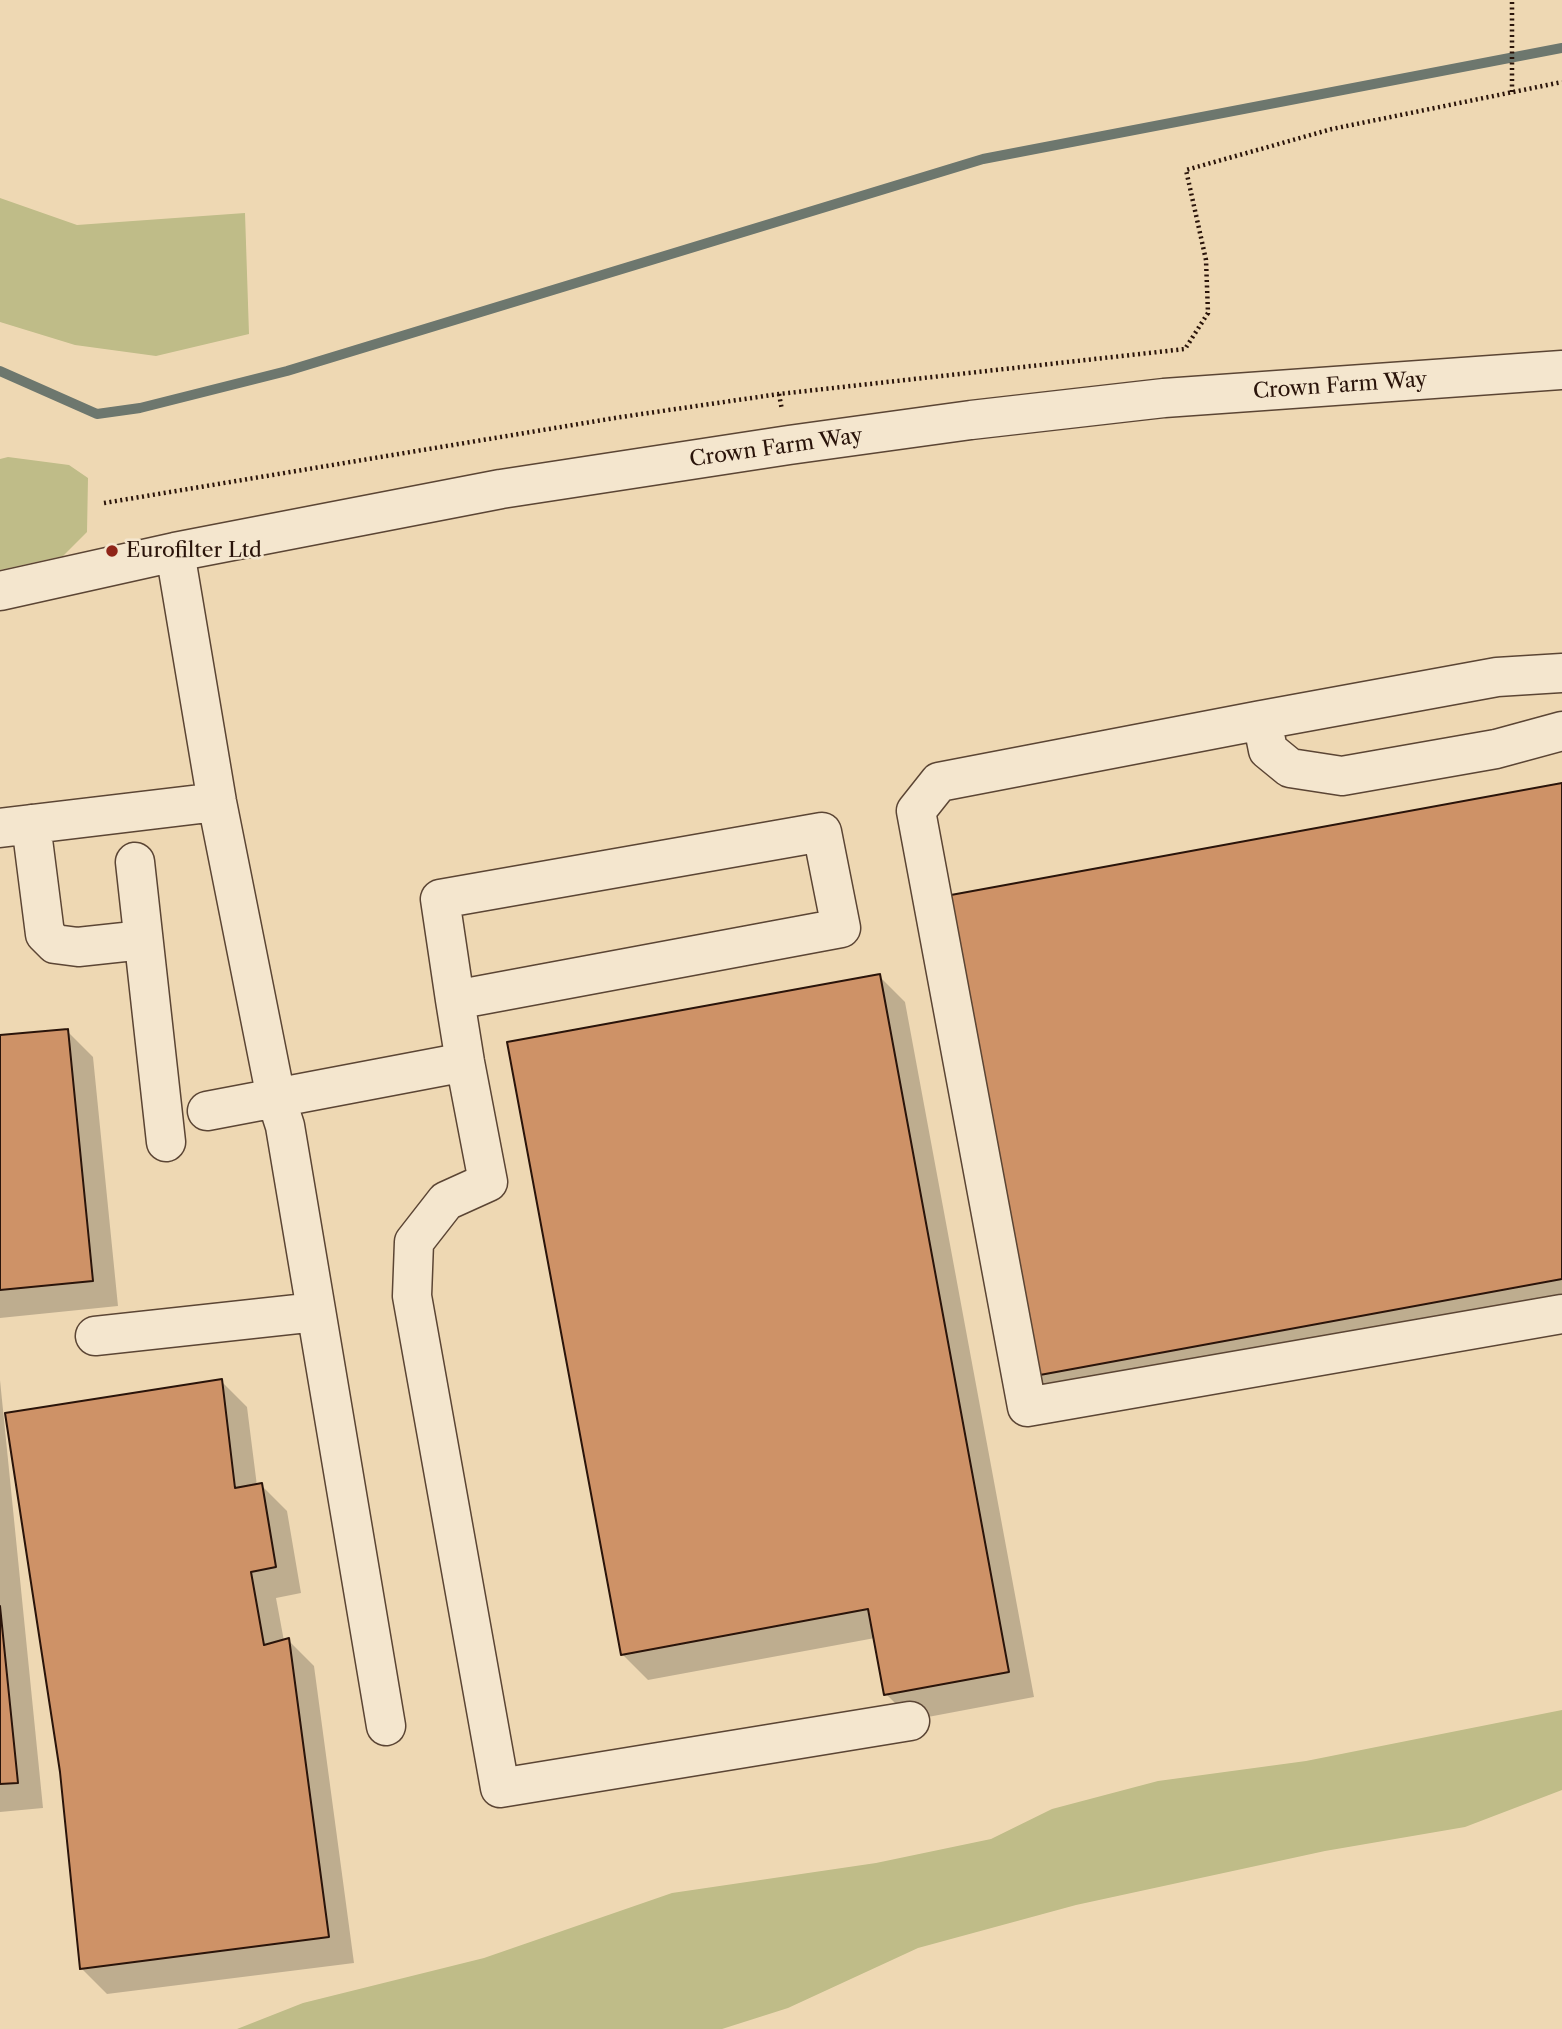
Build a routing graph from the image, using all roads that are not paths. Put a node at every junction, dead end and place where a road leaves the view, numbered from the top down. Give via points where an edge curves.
1 (1562, 370) edge
2 (175, 552) junction
3 (0, 591) edge
4 (1562, 673) edge
5 (1262, 720) junction
6 (1562, 731) edge
7 (217, 802) junction
8 (16, 826) edge
9 (135, 862) dead end
10 (143, 940) junction
11 (455, 1000) junction
12 (465, 1062) junction
13 (276, 1098) junction
14 (207, 1111) dead end
15 (166, 1142) dead end
16 (316, 1312) junction
17 (1562, 1314) edge
18 (95, 1336) dead end
19 (911, 1721) dead end
20 (386, 1727) dead end

1 - 2 street, Crown Farm Way via 1164,398 971,420 501,489
2 - 3 street, Crown Farm Way
2 - 7 street
4 - 5 street via 1497,677
5 - 6 street via 1268,750 1290,768 1342,776 1496,749
5 - 17 street via 939,782 916,811 1027,1407
7 - 8 street
7 - 13 street
8 - 10 street via 45,934 55,944 78,947
9 - 10 street
10 - 15 street
11 - 11 street via 841,928 822,832 440,899
11 - 12 street
12 - 13 street
12 - 19 street via 488,1182 446,1201 414,1242 412,1296 500,1788
13 - 14 street
13 - 16 street via 285,1126
16 - 18 street
16 - 20 street

